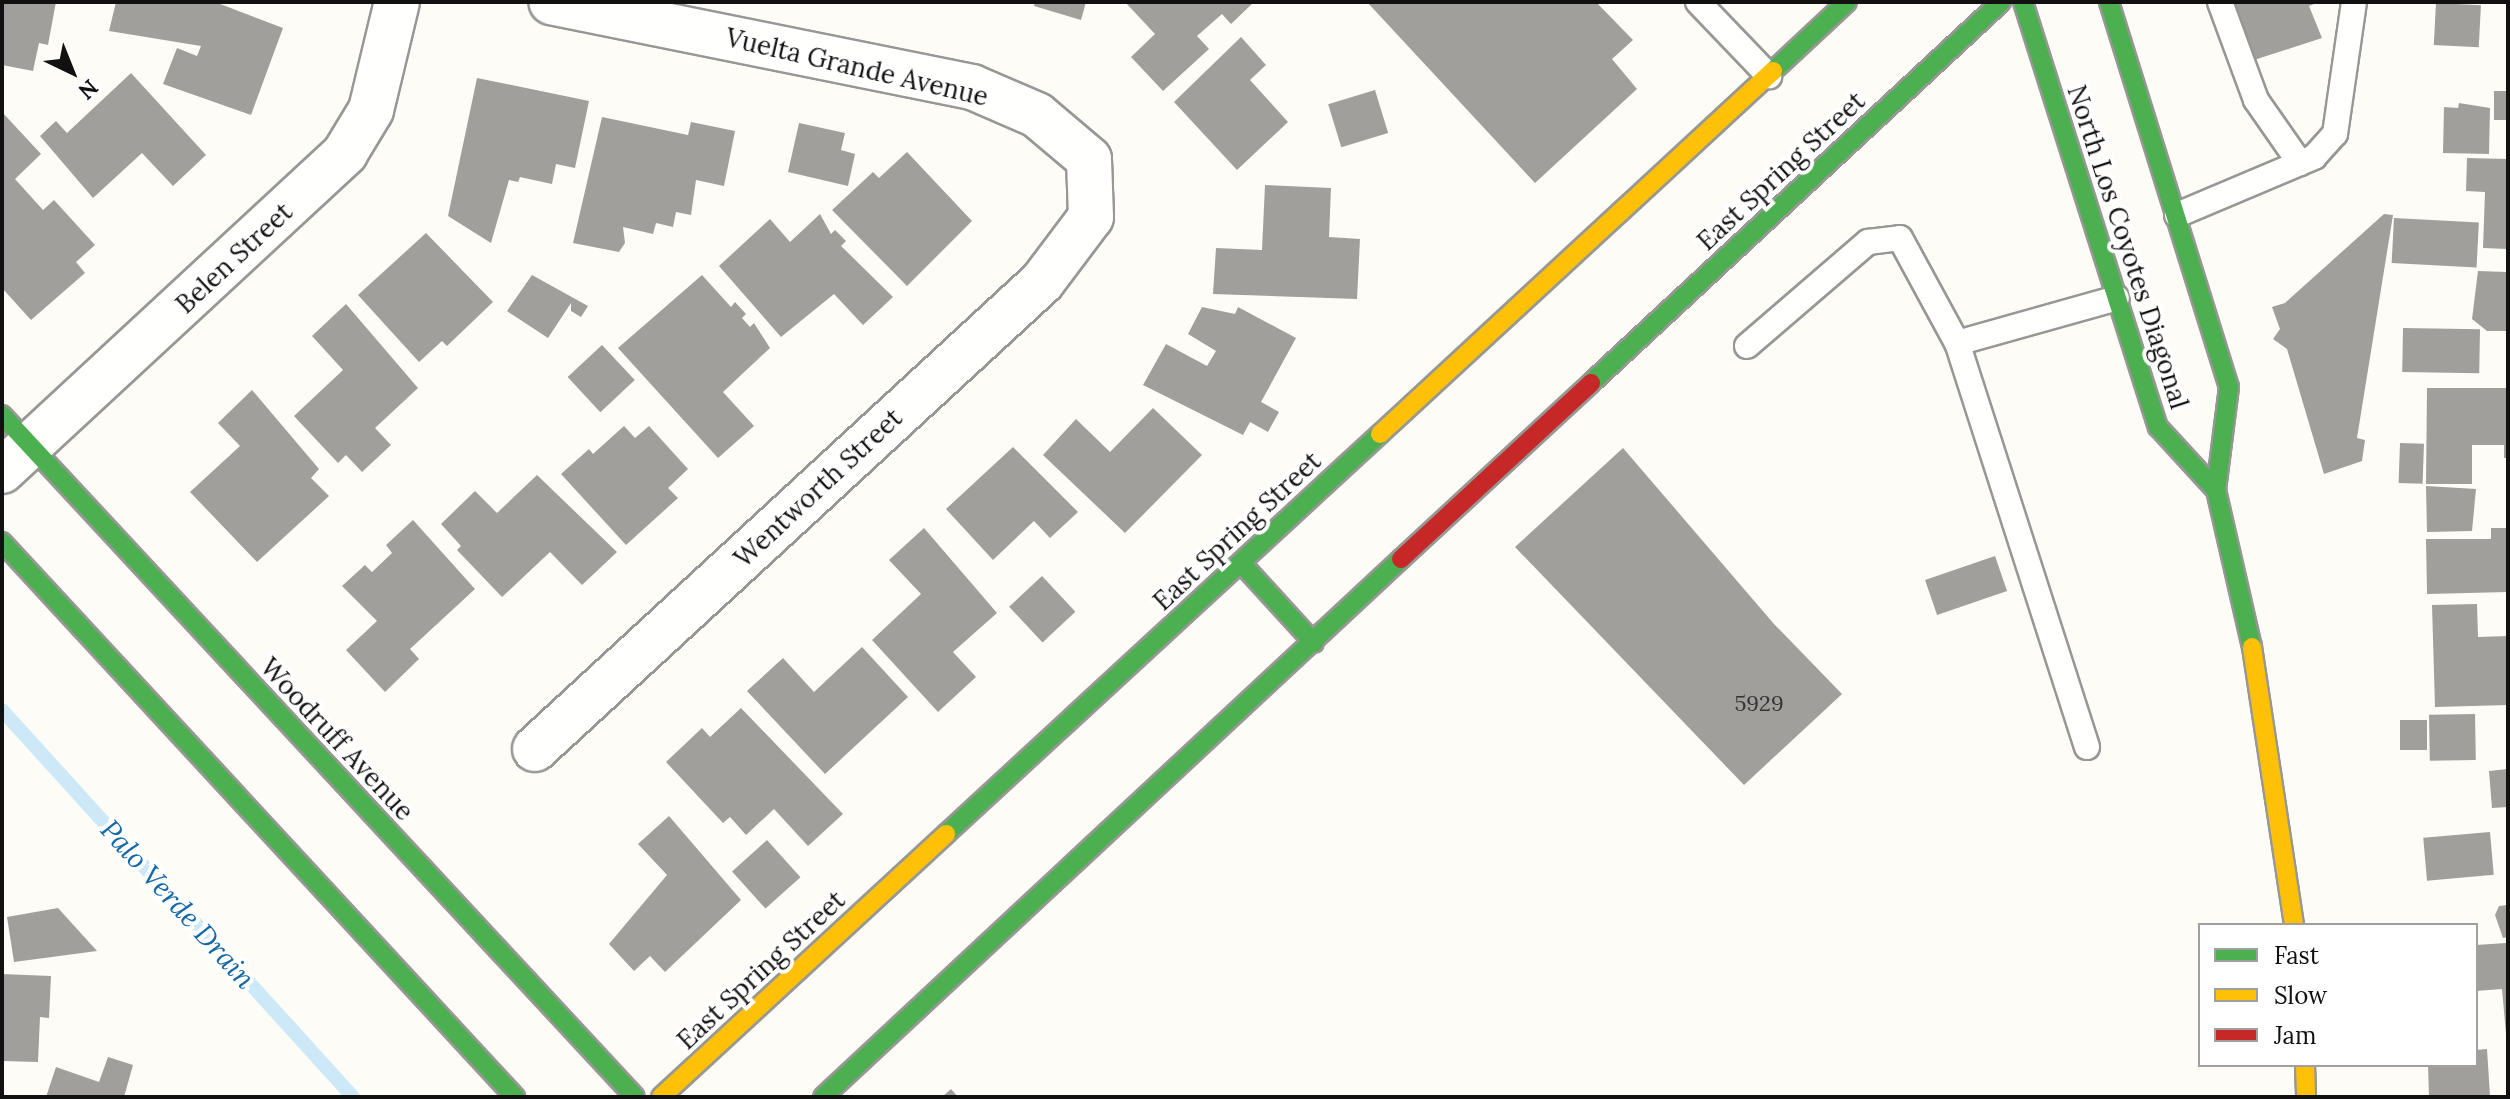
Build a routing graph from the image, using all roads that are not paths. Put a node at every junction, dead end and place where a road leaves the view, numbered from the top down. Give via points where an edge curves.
1 (397, 2) edge
2 (552, 2) edge
3 (1698, 2) edge
4 (1847, 2) edge
5 (2001, 2) edge
6 (2023, 2) edge
7 (2109, 2) edge
8 (2220, 2) edge
9 (2354, 2) edge
10 (1769, 76) junction
11 (2300, 163) junction
12 (2177, 215) junction
13 (1091, 217) joint
14 (2117, 298) junction
15 (1957, 343) junction
16 (1747, 346) dead end
17 (11, 443) edge
18 (2216, 490) junction
19 (2, 542) edge
20 (1241, 563) junction
21 (1314, 643) junction
22 (2087, 747) dead end
23 (535, 749) dead end
24 (2294, 923) edge
25 (2305, 1067) edge
26 (515, 1097) edge
27 (635, 1097) edge
28 (661, 1097) edge
29 (823, 1097) edge
30 (2306, 1097) edge

1 - 17 street, Belen Street via 371,110 345,153
2 - 13 street, Vuelta Grande Avenue via 972,87 1037,115 1089,159
3 - 10 lane
4 - 10 main road, East Spring Street
5 - 21 main road, East Spring Street
6 - 14 main road, North Los Coyotes Diagonal
7 - 12 main road, North Los Coyotes Diagonal
8 - 11 lane via 2256,100
9 - 11 lane via 2335,134 2314,157
10 - 20 main road, East Spring Street
11 - 12 lane
12 - 18 main road, North Los Coyotes Diagonal via 2229,387
13 - 23 street, Wentworth Street via 1042,282
14 - 15 lane
14 - 18 main road, North Los Coyotes Diagonal via 2158,427
15 - 16 lane via 1900,238 1868,242
15 - 22 lane
17 - 27 main road, Woodruff Avenue
18 - 24 main road, North Los Coyotes Diagonal via 2262,694
19 - 26 main road
20 - 21 main road
20 - 28 main road, East Spring Street
21 - 29 main road, East Spring Street
25 - 30 main road

